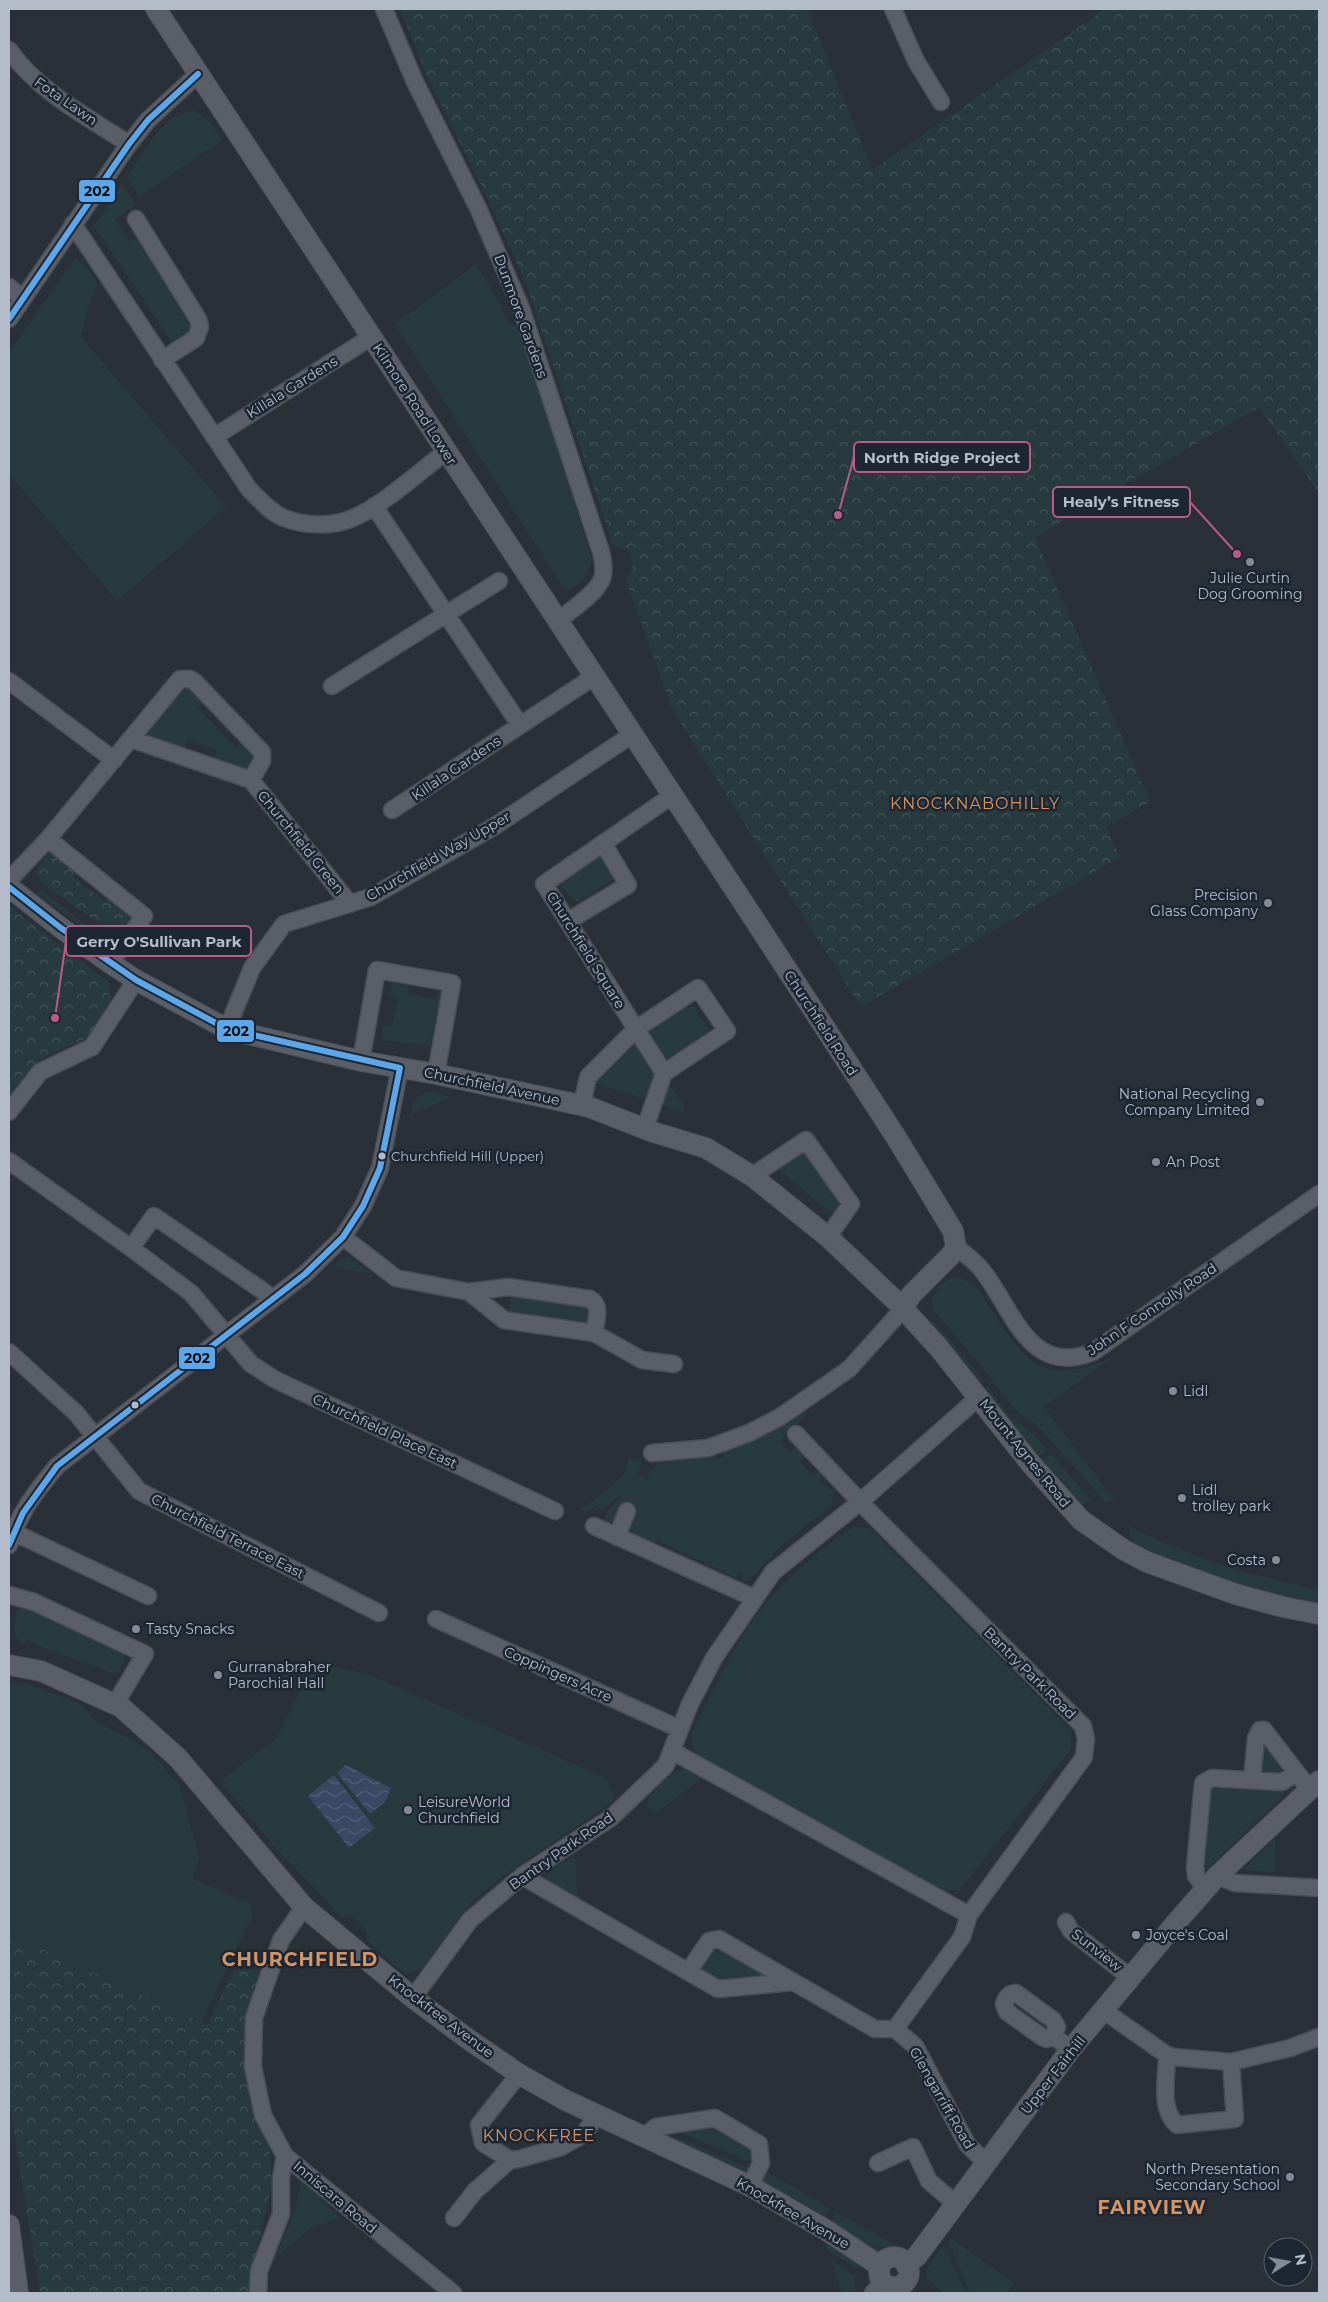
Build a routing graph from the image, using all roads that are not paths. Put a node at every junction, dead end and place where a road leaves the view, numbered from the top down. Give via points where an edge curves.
1 (156, 9) edge
2 (384, 9) edge
3 (893, 9) edge
4 (9, 50) edge
5 (198, 74) junction
6 (941, 102) dead end
7 (130, 144) junction
8 (136, 219) dead end
9 (73, 224) junction
10 (9, 287) edge
11 (22, 298) junction
12 (9, 319) edge
13 (371, 337) junction
14 (162, 360) junction
15 (214, 437) junction
16 (447, 452) junction
17 (374, 506) junction
18 (500, 581) dead end
19 (446, 613) junction
20 (559, 620) junction
21 (595, 676) junction
22 (9, 681) edge
23 (332, 686) dead end
24 (520, 725) junction
25 (633, 734) junction
26 (131, 739) junction
27 (114, 760) junction
28 (251, 780) junction
29 (673, 795) junction
30 (392, 810) dead end
31 (48, 839) junction
32 (603, 843) junction
33 (9, 880) edge
34 (9, 887) edge
35 (350, 904) junction
36 (568, 921) junction
37 (110, 963) junction
38 (136, 980) junction
39 (227, 1029) junction
40 (636, 1030) junction
41 (361, 1061) junction
42 (400, 1068) junction
43 (664, 1073) junction
44 (436, 1074) junction
45 (582, 1105) junction
46 (9, 1112) edge
47 (645, 1128) junction
48 (9, 1162) edge
49 (752, 1176) junction
50 (1319, 1194) edge
51 (343, 1237) junction
52 (828, 1237) junction
53 (956, 1247) junction
54 (132, 1248) junction
55 (469, 1292) junction
56 (273, 1298) junction
57 (901, 1307) junction
58 (594, 1333) junction
59 (226, 1334) junction
60 (9, 1352) edge
61 (674, 1364) dead end
62 (979, 1397) junction
63 (796, 1434) dead end
64 (96, 1436) junction
65 (652, 1454) dead end
66 (860, 1502) junction
67 (555, 1511) dead end
68 (627, 1511) dead end
69 (594, 1526) dead end
70 (617, 1537) junction
71 (11, 1538) edge
72 (9, 1595) edge
73 (148, 1596) dead end
74 (754, 1598) junction
75 (379, 1613) dead end
76 (1319, 1614) edge
77 (436, 1619) dead end
78 (9, 1665) edge
79 (116, 1704) junction
80 (680, 1729) junction
81 (672, 1751) junction
82 (1297, 1773) junction
83 (1252, 1780) junction
84 (1314, 1785) edge
85 (522, 1876) junction
86 (1212, 1882) junction
87 (1319, 1888) edge
88 (304, 1907) junction
89 (969, 1915) junction
90 (1066, 1922) dead end
91 (688, 1972) junction
92 (1131, 1978) junction
93 (792, 1982) junction
94 (413, 1998) junction
95 (1104, 2011) junction
96 (895, 2029) junction
97 (1053, 2036) dead end
98 (1319, 2037) edge
99 (1071, 2049) junction
100 (1167, 2055) junction
101 (1231, 2062) junction
102 (519, 2074) junction
103 (596, 2116) junction
104 (644, 2137) junction
105 (285, 2156) junction
106 (510, 2160) junction
107 (878, 2164) dead end
108 (986, 2164) junction
109 (750, 2186) junction
110 (956, 2204) junction
111 (454, 2218) dead end
112 (9, 2233) edge
113 (893, 2281) edge
114 (18, 2293) edge
115 (258, 2293) edge
116 (453, 2293) edge

1 - 5 street, Kilmore Road Lower
2 - 20 street, Dunmore Gardens via 415,82 478,208 521,308 601,552 602,580
3 - 6 street via 916,61
4 - 7 street, Fota Lawn via 22,68 52,94
5 - 7 street via 148,120
5 - 13 street, Kilmore Road Lower
7 - 9 street
8 - 14 street via 200,327 196,338
9 - 11 street
9 - 14 street
10 - 11 street
11 - 12 street
13 - 15 street, Killala Gardens
13 - 16 street, Kilmore Road Lower
14 - 15 street
15 - 17 street via 249,489 283,518 328,524 352,519
16 - 17 street
16 - 20 street, Kilmore Road Lower
17 - 19 street
18 - 19 street
19 - 23 street
19 - 24 street
20 - 21 street, Kilmore Road Lower
21 - 24 street, Killala Gardens
21 - 25 street, Kilmore Road Lower
22 - 27 street
24 - 30 street, Killala Gardens
25 - 29 street, Churchfield Road
25 - 35 street, Churchfield Way Upper via 495,826 371,897
26 - 27 street, Churchfield Green
26 - 28 street, Churchfield Green
26 - 28 street, Churchfield Green via 180,679 190,679 262,752 262,762
27 - 31 street, Churchfield Green
28 - 35 street, Churchfield Green
29 - 32 street, Churchfield Square
29 - 53 street, Churchfield Road via 901,1145 953,1231
31 - 33 street, Churchfield Green
31 - 37 street via 144,916
32 - 36 street, Churchfield Square via 544,884
32 - 36 street via 628,884
34 - 37 street, Churchfield Avenue
35 - 39 street, Churchfield Way Upper via 284,924 252,968
36 - 40 street, Churchfield Square
37 - 38 street, Churchfield Avenue
38 - 39 street, Churchfield Avenue
38 - 46 street via 92,1047 40,1072
39 - 41 street, Churchfield Avenue
40 - 43 street, Churchfield Square
40 - 43 street via 698,988 727,1031
40 - 45 street via 588,1076
41 - 42 street, Churchfield Avenue
41 - 44 street via 377,970 452,983
42 - 44 street, Churchfield Avenue
42 - 51 street via 380,1168 363,1206
43 - 47 street
44 - 45 street, Churchfield Avenue
45 - 47 street, Churchfield Avenue
47 - 49 street, Churchfield Avenue via 706,1148
48 - 54 street, Churchfield Place East
49 - 52 street, Churchfield Avenue
49 - 52 street via 806,1140 851,1204
50 - 53 street, John F Connolly Road via 1093,1352 1077,1357 1050,1356 1030,1341 982,1269
51 - 55 street via 396,1278
51 - 56 street via 305,1274
52 - 57 street, Churchfield Avenue
53 - 57 street
54 - 56 street via 154,1216
54 - 59 street, Churchfield Place East via 191,1293
55 - 58 street via 504,1320
55 - 58 street via 508,1287 590,1299 598,1308
56 - 59 street
57 - 62 street, Mount Agnes Road
57 - 65 street via 849,1369 780,1417 708,1448
58 - 61 street via 642,1360
59 - 64 street
59 - 67 street, Churchfield Place East via 251,1364 274,1378
60 - 64 street, Churchfield Terrace East via 76,1413
62 - 66 street, Bantry Park Road
62 - 76 street, Mount Agnes Road via 1058,1497 1081,1520 1124,1550 1147,1562 1235,1594
63 - 66 street
64 - 71 street via 57,1466 32,1496
64 - 75 street, Churchfield Terrace East via 138,1491
66 - 74 street, Bantry Park Road via 773,1572
66 - 89 street, Bantry Park Road via 1083,1726 1085,1733 1080,1765
68 - 70 street
69 - 70 street
70 - 74 street
71 - 73 street
72 - 79 street via 34,1602 145,1654
74 - 80 street, Bantry Park Road via 714,1658
77 - 80 street, Coppingers Acre
78 - 79 street, Knockfree Avenue via 41,1671
79 - 88 street, Knockfree Avenue via 178,1758
80 - 81 street, Bantry Park Road
81 - 85 street, Bantry Park Road via 658,1774 612,1817
81 - 89 street
82 - 83 street via 1282,1782
82 - 83 street, Upper Fairhill via 1264,1730 1260,1730 1256,1738
82 - 84 street, Upper Fairhill
83 - 86 street via 1212,1778 1201,1786 1194,1867 1196,1876
84 - 86 street, Upper Fairhill
85 - 91 street
85 - 94 street, Bantry Park Road via 470,1920
86 - 87 street
86 - 92 street, Upper Fairhill
88 - 94 street, Knockfree Avenue
88 - 105 street, Inniscara Road via 281,1940 254,2018 253,2068 263,2115
89 - 96 street, Bantry Park Road via 962,1937
90 - 92 street, Sunview via 1071,1931
91 - 93 street via 718,1990
91 - 93 street via 709,1941 719,1939
92 - 95 street, Upper Fairhill
93 - 96 street via 875,2029
94 - 102 street, Knockfree Avenue
95 - 99 street, Upper Fairhill
95 - 100 street
96 - 108 street, Glengarriff Road via 915,2046 967,2144
97 - 99 street
98 - 101 street via 1290,2048
99 - 108 street, Upper Fairhill
100 - 101 street
100 - 101 street via 1166,2108 1170,2119 1177,2125 1235,2119
102 - 103 street, Knockfree Avenue
102 - 106 street via 479,2125 484,2143
103 - 104 street, Knockfree Avenue
103 - 106 street via 584,2134 561,2147
104 - 109 street, Knockfree Avenue
104 - 109 street via 656,2127 714,2118 759,2144 761,2164
105 - 115 street via 281,2214 259,2271
105 - 116 street, Inniscara Road
106 - 111 street via 475,2191
107 - 110 street via 912,2147 929,2181
108 - 110 street, Upper Fairhill
109 - 113 street, Knockfree Avenue via 826,2230
110 - 113 street, Upper Fairhill via 917,2256
112 - 114 street

